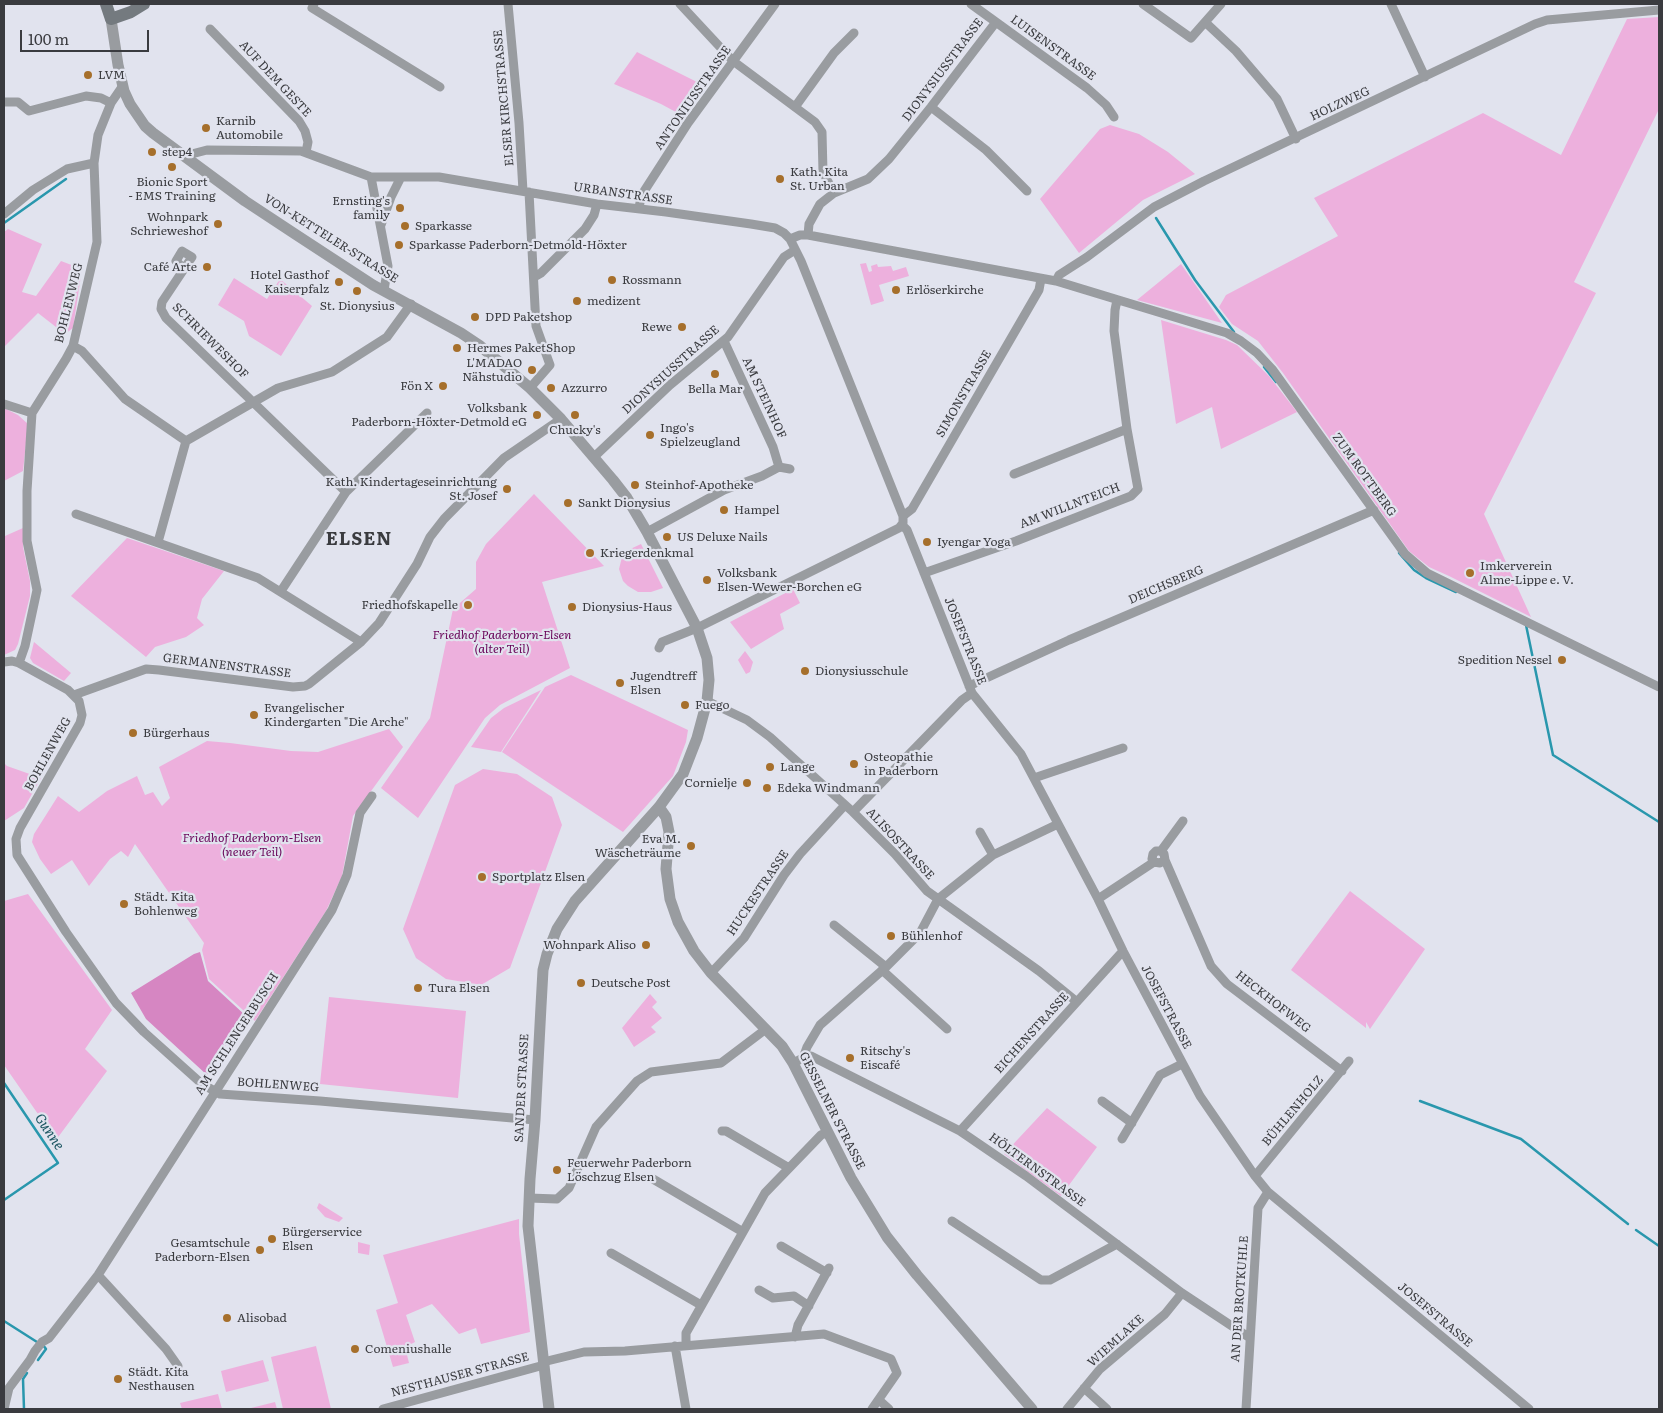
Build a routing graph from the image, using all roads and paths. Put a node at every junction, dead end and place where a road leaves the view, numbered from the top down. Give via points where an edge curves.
1 (106, 4) edge
2 (144, 4) edge
3 (508, 4) edge
4 (680, 4) edge
5 (774, 4) edge
6 (971, 4) edge
7 (1143, 4) edge
8 (1221, 4) edge
9 (1391, 4) edge
10 (310, 5) edge
11 (1659, 10) edge
12 (111, 19) junction
13 (996, 22) junction
14 (1205, 22) junction
15 (210, 29) dead end
16 (854, 33) dead end
17 (733, 61) junction
18 (1424, 77) junction
19 (122, 86) junction
20 (440, 87) dead end
21 (4, 102) edge
22 (111, 103) junction
23 (795, 107) junction
24 (931, 107) junction
25 (1114, 117) dead end
26 (1296, 139) junction
27 (306, 152) junction
28 (184, 156) junction
29 (94, 163) junction
30 (371, 177) junction
31 (401, 177) junction
32 (526, 191) junction
33 (1027, 191) dead end
34 (834, 193) junction
35 (596, 204) junction
36 (639, 209) junction
37 (4, 214) edge
38 (381, 225) junction
39 (808, 234) junction
40 (790, 240) junction
41 (795, 250) junction
42 (184, 269) dead end
43 (534, 277) junction
44 (1041, 279) junction
45 (1056, 281) junction
46 (384, 290) junction
47 (1118, 300) junction
48 (411, 304) junction
49 (724, 341) junction
50 (73, 346) junction
51 (530, 388) junction
52 (254, 402) junction
53 (4, 404) edge
54 (32, 412) junction
55 (427, 413) dead end
56 (561, 419) junction
57 (1127, 428) junction
58 (186, 441) junction
59 (594, 457) junction
60 (779, 467) junction
61 (790, 468) dead end
62 (1014, 474) dead end
63 (346, 492) junction
64 (1374, 510) junction
65 (76, 514) dead end
66 (902, 522) junction
67 (647, 532) junction
68 (158, 542) junction
69 (924, 573) junction
70 (281, 591) junction
71 (697, 628) junction
72 (361, 642) junction
73 (659, 648) dead end
74 (4, 662) edge
75 (19, 663) junction
76 (1659, 687) edge
77 (970, 689) junction
78 (74, 695) junction
79 (708, 701) junction
80 (1123, 748) dead end
81 (1034, 778) junction
82 (372, 796) dead end
83 (845, 805) junction
84 (659, 807) junction
85 (853, 812) junction
86 (1183, 821) dead end
87 (1058, 824) junction
88 (980, 832) dead end
89 (993, 855) junction
90 (1163, 855) junction
91 (938, 899) junction
92 (1098, 899) junction
93 (834, 925) dead end
94 (1123, 951) junction
95 (884, 969) junction
96 (711, 973) junction
97 (1077, 1002) junction
98 (766, 1029) junction
99 (948, 1029) dead end
100 (798, 1060) junction
101 (1349, 1061) dead end
102 (1182, 1064) junction
103 (1342, 1071) junction
104 (216, 1092) junction
105 (1102, 1101) dead end
106 (535, 1120) junction
107 (1132, 1123) junction
108 (722, 1131) dead end
109 (960, 1131) junction
110 (828, 1132) junction
111 (1122, 1139) dead end
112 (789, 1168) junction
113 (1255, 1176) junction
114 (653, 1179) dead end
115 (1268, 1192) junction
116 (529, 1198) junction
117 (952, 1222) dead end
118 (743, 1232) junction
119 (1117, 1244) junction
120 (781, 1246) dead end
121 (611, 1253) dead end
122 (98, 1276) junction
123 (759, 1290) dead end
124 (1182, 1293) junction
125 (701, 1304) junction
126 (809, 1306) junction
127 (795, 1337) junction
128 (1250, 1338) junction
129 (686, 1345) junction
130 (675, 1346) junction
131 (543, 1364) junction
132 (178, 1366) dead end
133 (1084, 1388) junction
134 (879, 1400) junction
135 (4, 1409) edge
136 (383, 1409) edge
137 (549, 1409) edge
138 (686, 1409) edge
139 (872, 1409) edge
140 (889, 1409) edge
141 (1032, 1409) edge
142 (1067, 1409) edge
143 (1107, 1409) edge
144 (1246, 1409) edge
145 (1529, 1409) edge

1 - 12 main road
2 - 12 main road
3 - 32 street, ELSER KIRCHSTRASSE
4 - 17 street
5 - 17 street, ANTONIUSSTRASSE
6 - 13 street, LUISENSTRASSE
7 - 14 street via 1191,38
8 - 14 street
9 - 18 street
10 - 20 street
11 - 18 street, HOLZWEG via 1547,20
12 - 19 street, VON-KETTELER-STRASSE
13 - 24 street, DIONYSIUSSTRASSE
13 - 25 street, LUISENSTRASSE via 1087,88
14 - 26 street via 1236,51 1277,99
15 - 27 street, AUF DEM GESTE via 296,116 307,136
16 - 23 street via 834,53
17 - 23 street
17 - 36 street, ANTONIUSSTRASSE via 641,196
18 - 26 street, HOLZWEG
19 - 22 street, BOHLENWEG
19 - 28 street, VON-KETTELER-STRASSE via 145,126
21 - 22 street via 18,102 29,111 86,96
22 - 29 street, BOHLENWEG via 98,135
23 - 34 street via 820,126 823,172
24 - 33 street via 986,150
24 - 34 street, DIONYSIUSSTRASSE via 889,159 868,179
26 - 45 street, HOLZWEG via 1145,212 1059,275
27 - 28 street, URBANSTRASSE via 207,150
27 - 30 street, URBANSTRASSE
28 - 46 street, VON-KETTELER-STRASSE via 245,201
29 - 37 street via 66,169
29 - 50 street, BOHLENWEG via 97,242
30 - 31 street, URBANSTRASSE
30 - 38 street
31 - 32 street, URBANSTRASSE via 439,177
31 - 38 street
32 - 35 street, URBANSTRASSE
32 - 43 street, ELSER KIRCHSTRASSE
34 - 39 street, DIONYSIUSSTRASSE via 820,204 809,224
35 - 36 street, URBANSTRASSE
35 - 43 street via 594,215 585,228
36 - 40 street, URBANSTRASSE via 775,228
38 - 46 street via 388,266
39 - 40 street
39 - 44 street
40 - 41 street, JOSEFSTRASSE
41 - 49 street, DIONYSIUSSTRASSE via 784,256
41 - 66 street, JOSEFSTRASSE
42 - 52 street, SCHRIEWESHOF via 160,309
43 - 51 street, ELSER KIRCHSTRASSE via 536,326 550,365
44 - 45 street
44 - 66 street, SIMONSTRASSE via 1034,298
45 - 47 street, ZUM ROTTBERG
46 - 48 street, VON-KETTELER-STRASSE
47 - 57 street, AM WILLNTEICH via 1114,331
47 - 64 street, ZUM ROTTBERG via 1227,333 1258,354
48 - 51 street, VON-KETTELER-STRASSE via 461,333
48 - 52 street via 387,337 332,372 278,388
49 - 59 street, DIONYSIUSSTRASSE via 670,385
49 - 60 street, AM STEINHOF via 773,447
50 - 54 street, BOHLENWEG
50 - 58 street via 82,350 125,400
51 - 56 street, VON-KETTELER-STRASSE
52 - 58 street
52 - 63 street
53 - 54 street
54 - 75 street, BOHLENWEG via 27,541 37,590
55 - 63 street
56 - 59 street, VON-KETTELER-STRASSE
56 - 72 street, GERMANENSTRASSE via 504,458 444,519 430,537 390,607
57 - 62 street
57 - 69 street, AM WILLNTEICH via 1138,489 1131,496
58 - 68 street
59 - 67 street, VON-KETTELER-STRASSE via 627,498
60 - 61 street
60 - 67 street via 724,490
63 - 70 street
64 - 76 street, ZUM ROTTBERG via 1405,554 1427,573
64 - 77 street, DEICHSBERG via 1069,640
65 - 68 street
66 - 69 street, JOSEFSTRASSE
66 - 71 street, SIMONSTRASSE
67 - 71 street, VON-KETTELER-STRASSE
68 - 70 street via 258,578
69 - 77 street, JOSEFSTRASSE
70 - 72 street
71 - 73 street via 662,642
71 - 79 street, VON-KETTELER-STRASSE via 708,663
72 - 78 street, GERMANENSTRASSE via 305,686 146,669
74 - 75 street
75 - 78 street
77 - 81 street, JOSEFSTRASSE via 1021,754
77 - 85 street
78 - 104 street, BOHLENWEG via 82,711 80,724 20,828 16,839 17,855 116,1003 180,1065
79 - 83 street, ALISOSTRASSE via 754,726
79 - 84 street, VON-KETTELER-STRASSE via 684,774
80 - 81 street
81 - 87 street, JOSEFSTRASSE
82 - 104 street, AM SCHLENGERBUSCH via 360,813 347,875 332,910
83 - 85 street, ALISOSTRASSE
83 - 96 street, HUCKESTRASSE via 784,874 744,938
84 - 96 street, GESSELNER STRASSE via 666,817 668,832 666,869 672,905 685,936
84 - 106 street, SANDER STRASSE via 575,901 551,941 544,970
85 - 91 street, ALISOSTRASSE
86 - 90 street
87 - 89 street
87 - 92 street, JOSEFSTRASSE
88 - 89 street
89 - 91 street
90 - 92 street via 1160,863 1154,862
90 - 103 street, HECKHOFWEG via 1211,966 1227,984
91 - 95 street via 920,933
91 - 97 street, ALISOSTRASSE
92 - 94 street, JOSEFSTRASSE
93 - 95 street
94 - 97 street, EICHENSTRASSE
94 - 102 street, JOSEFSTRASSE
95 - 99 street
95 - 100 street via 820,1025
96 - 98 street, GESSELNER STRASSE
97 - 109 street, EICHENSTRASSE
98 - 100 street, GESSELNER STRASSE
98 - 116 street via 721,1063 651,1072 638,1081 596,1128 569,1188 557,1199
100 - 109 street, HÖLTERNSTRASSE via 811,1056
100 - 110 street, GESSELNER STRASSE
101 - 103 street, BÜHLENHOLZ
102 - 107 street via 1160,1075
102 - 113 street, JOSEFSTRASSE
103 - 113 street, BÜHLENHOLZ
104 - 106 street, BOHLENWEG
104 - 122 street, AM SCHLENGERBUSCH
105 - 107 street
106 - 116 street, SANDER STRASSE
107 - 111 street
108 - 112 street
109 - 119 street, HÖLTERNSTRASSE
110 - 112 street via 821,1135
110 - 141 street, GESSELNER STRASSE via 851,1178 888,1237
112 - 118 street via 764,1193
113 - 115 street, JOSEFSTRASSE
114 - 118 street
115 - 128 street, AN DER BROTKUHLE via 1258,1208
115 - 145 street, JOSEFSTRASSE
116 - 131 street, SANDER STRASSE via 528,1236
117 - 119 street via 1041,1280 1050,1280
118 - 125 street
119 - 124 street, HÖLTERNSTRASSE
120 - 126 street via 828,1270
121 - 125 street
122 - 132 street
122 - 135 street, AM SCHLENGERBUSCH via 35,1351 9,1388
123 - 126 street via 773,1298 794,1296
124 - 128 street, HÖLTERNSTRASSE
124 - 133 street, WIEMLAKE via 1165,1314 1100,1369
125 - 129 street via 686,1333
126 - 127 street
127 - 129 street, NESTHAUSER STRASSE
127 - 134 street, NESTHAUSER STRASSE via 824,1334 891,1359 896,1372
128 - 144 street, AN DER BROTKUHLE
129 - 130 street, NESTHAUSER STRASSE
130 - 131 street, NESTHAUSER STRASSE via 584,1352
130 - 138 street
131 - 136 street, NESTHAUSER STRASSE
131 - 137 street, SANDER STRASSE
133 - 142 street, WIEMLAKE
133 - 143 street
134 - 139 street
134 - 140 street

